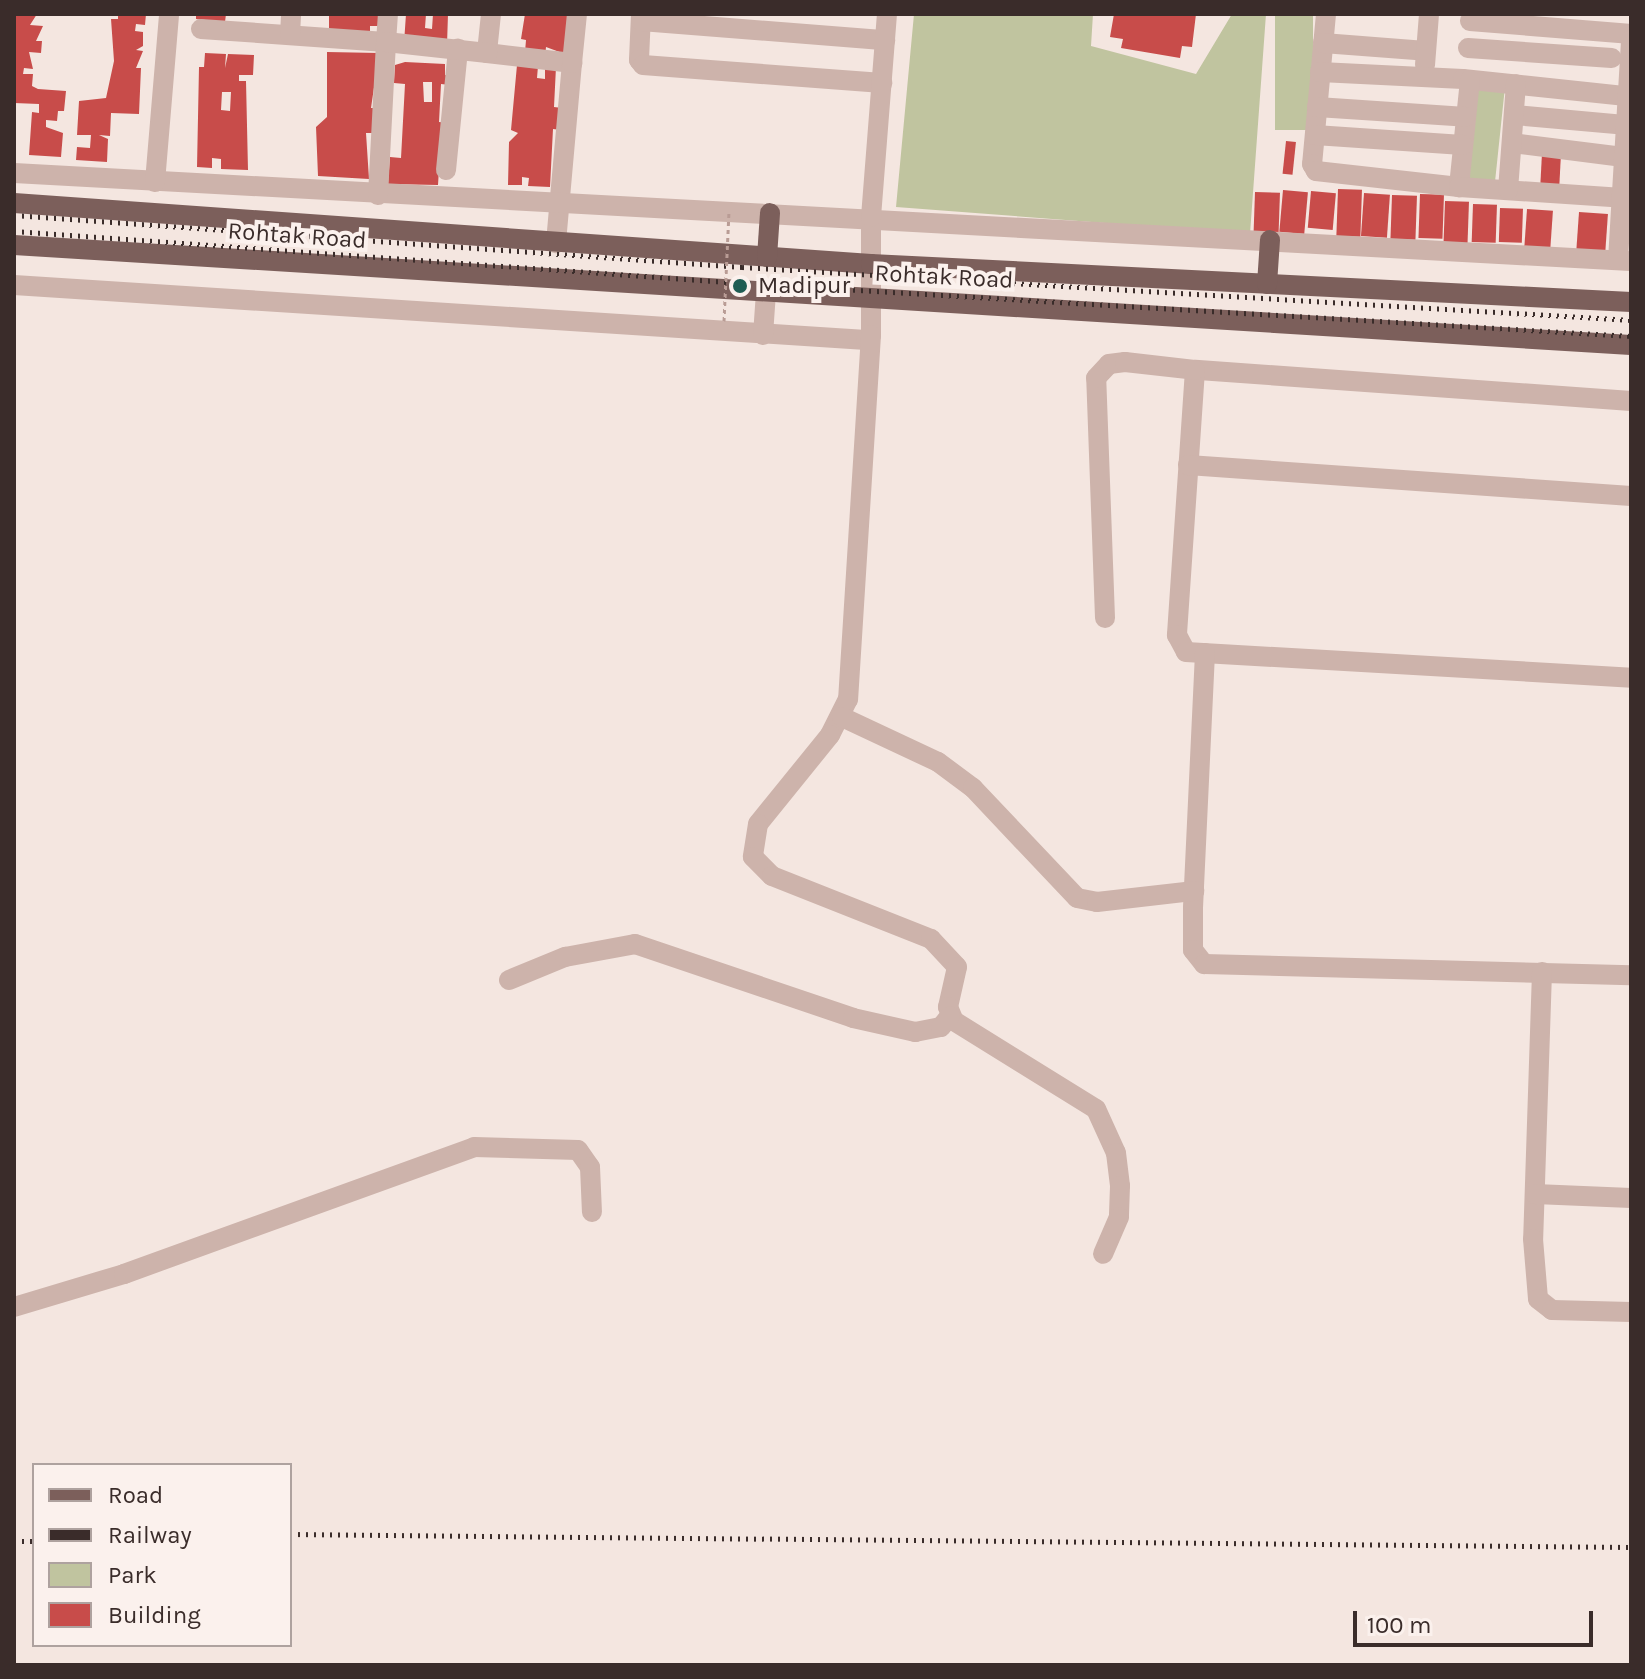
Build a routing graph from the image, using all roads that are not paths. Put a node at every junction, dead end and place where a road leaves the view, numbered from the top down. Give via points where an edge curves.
1 (169, 14) edge
2 (388, 14) edge
3 (491, 14) edge
4 (577, 14) edge
5 (887, 14) edge
6 (1326, 14) edge
7 (1429, 14) edge
8 (641, 18) edge
9 (1471, 18) edge
10 (290, 24) edge
11 (201, 29) dead end
12 (1631, 37) edge
13 (885, 40) junction
14 (386, 42) junction
15 (1323, 43) junction
16 (1468, 48) junction
17 (458, 49) junction
18 (1426, 51) junction
19 (487, 53) junction
20 (1612, 58) dead end
21 (572, 63) junction
22 (1320, 72) junction
23 (1425, 77) junction
24 (1467, 79) junction
25 (882, 83) junction
26 (1516, 84) junction
27 (1626, 96) junction
28 (1317, 107) junction
29 (1514, 115) junction
30 (1466, 117) junction
31 (1625, 125) junction
32 (1315, 135) junction
33 (1512, 143) junction
34 (1463, 145) junction
35 (1623, 157) junction
36 (446, 170) dead end
37 (14, 173) edge
38 (155, 182) junction
39 (1459, 187) junction
40 (1508, 190) junction
41 (1626, 193) edge
42 (378, 195) junction
43 (14, 203) edge
44 (563, 205) junction
45 (770, 213) junction
46 (871, 217) junction
47 (1270, 240) junction
48 (556, 243) junction
49 (14, 245) edge
50 (767, 257) junction
51 (1624, 260) edge
52 (871, 264) junction
53 (1267, 284) junction
54 (14, 285) edge
55 (766, 292) junction
56 (869, 299) junction
57 (1631, 302) edge
58 (763, 335) junction
59 (871, 335) junction
60 (1631, 345) edge
61 (1195, 370) junction
62 (1631, 401) edge
63 (1188, 465) junction
64 (1631, 496) edge
65 (1105, 618) dead end
66 (1205, 653) junction
67 (1631, 678) edge
68 (842, 717) junction
69 (1194, 891) junction
70 (1542, 972) junction
71 (1631, 975) edge
72 (509, 980) dead end
73 (950, 1016) junction
74 (1535, 1194) junction
75 (1631, 1198) edge
76 (592, 1212) dead end
77 (1103, 1254) dead end
78 (14, 1307) edge
79 (1631, 1312) edge

1 - 38 street
2 - 14 street
3 - 19 street
4 - 21 street
5 - 13 street
6 - 15 street
7 - 18 street
8 - 13 street
8 - 25 street via 643,65
9 - 12 street
9 - 16 street
10 - 11 street
10 - 14 street
12 - 27 street
13 - 25 street
14 - 17 street
14 - 42 street
15 - 18 street
15 - 22 street
16 - 20 street
16 - 24 street
17 - 19 street
17 - 36 street
18 - 23 street
19 - 21 street
21 - 44 street
22 - 23 street
22 - 28 street
23 - 24 street
24 - 26 street
24 - 30 street
25 - 46 street
26 - 27 street
26 - 29 street
27 - 31 street
28 - 30 street
28 - 32 street
29 - 31 street
29 - 33 street
30 - 34 street
31 - 35 street
32 - 34 street
32 - 39 street via 1316,171
33 - 35 street
33 - 40 street
34 - 39 street
35 - 41 street
37 - 38 street
38 - 42 street
39 - 40 street
40 - 41 street
41 - 51 street
42 - 44 street
43 - 48 main road, Rohtak Road
44 - 45 street
44 - 48 street
45 - 46 street
45 - 50 main road
46 - 47 street
46 - 52 street
47 - 51 street
47 - 53 main road
48 - 50 main road, Rohtak Road
49 - 55 main road, Rohtak Road
50 - 52 main road, Rohtak Road
52 - 53 main road, Rohtak Road
52 - 56 street
53 - 57 main road, Rohtak Road
54 - 58 street via 332,302
55 - 56 main road, Rohtak Road
55 - 58 street
56 - 59 street
56 - 60 main road, Rohtak Road
58 - 59 street via 858,342
59 - 68 street via 869,423
61 - 62 street
61 - 63 street
61 - 65 street via 1125,362 1109,364 1096,378
63 - 64 street
63 - 66 street via 1177,635 1186,652
66 - 67 street
66 - 69 street
68 - 69 street via 938,762 973,788 1077,898 1097,902
68 - 73 street via 758,824 753,857 772,876 931,939 957,967
69 - 70 street via 1193,950 1204,964
70 - 71 street
70 - 74 street
72 - 73 street via 565,957 635,944 884,1025 930,1031
73 - 77 street via 1096,1109 1116,1153 1120,1186 1119,1217
74 - 75 street
74 - 79 street via 1535,1286 1544,1306 1564,1312
76 - 78 street via 590,1167 578,1150 474,1147 124,1274

